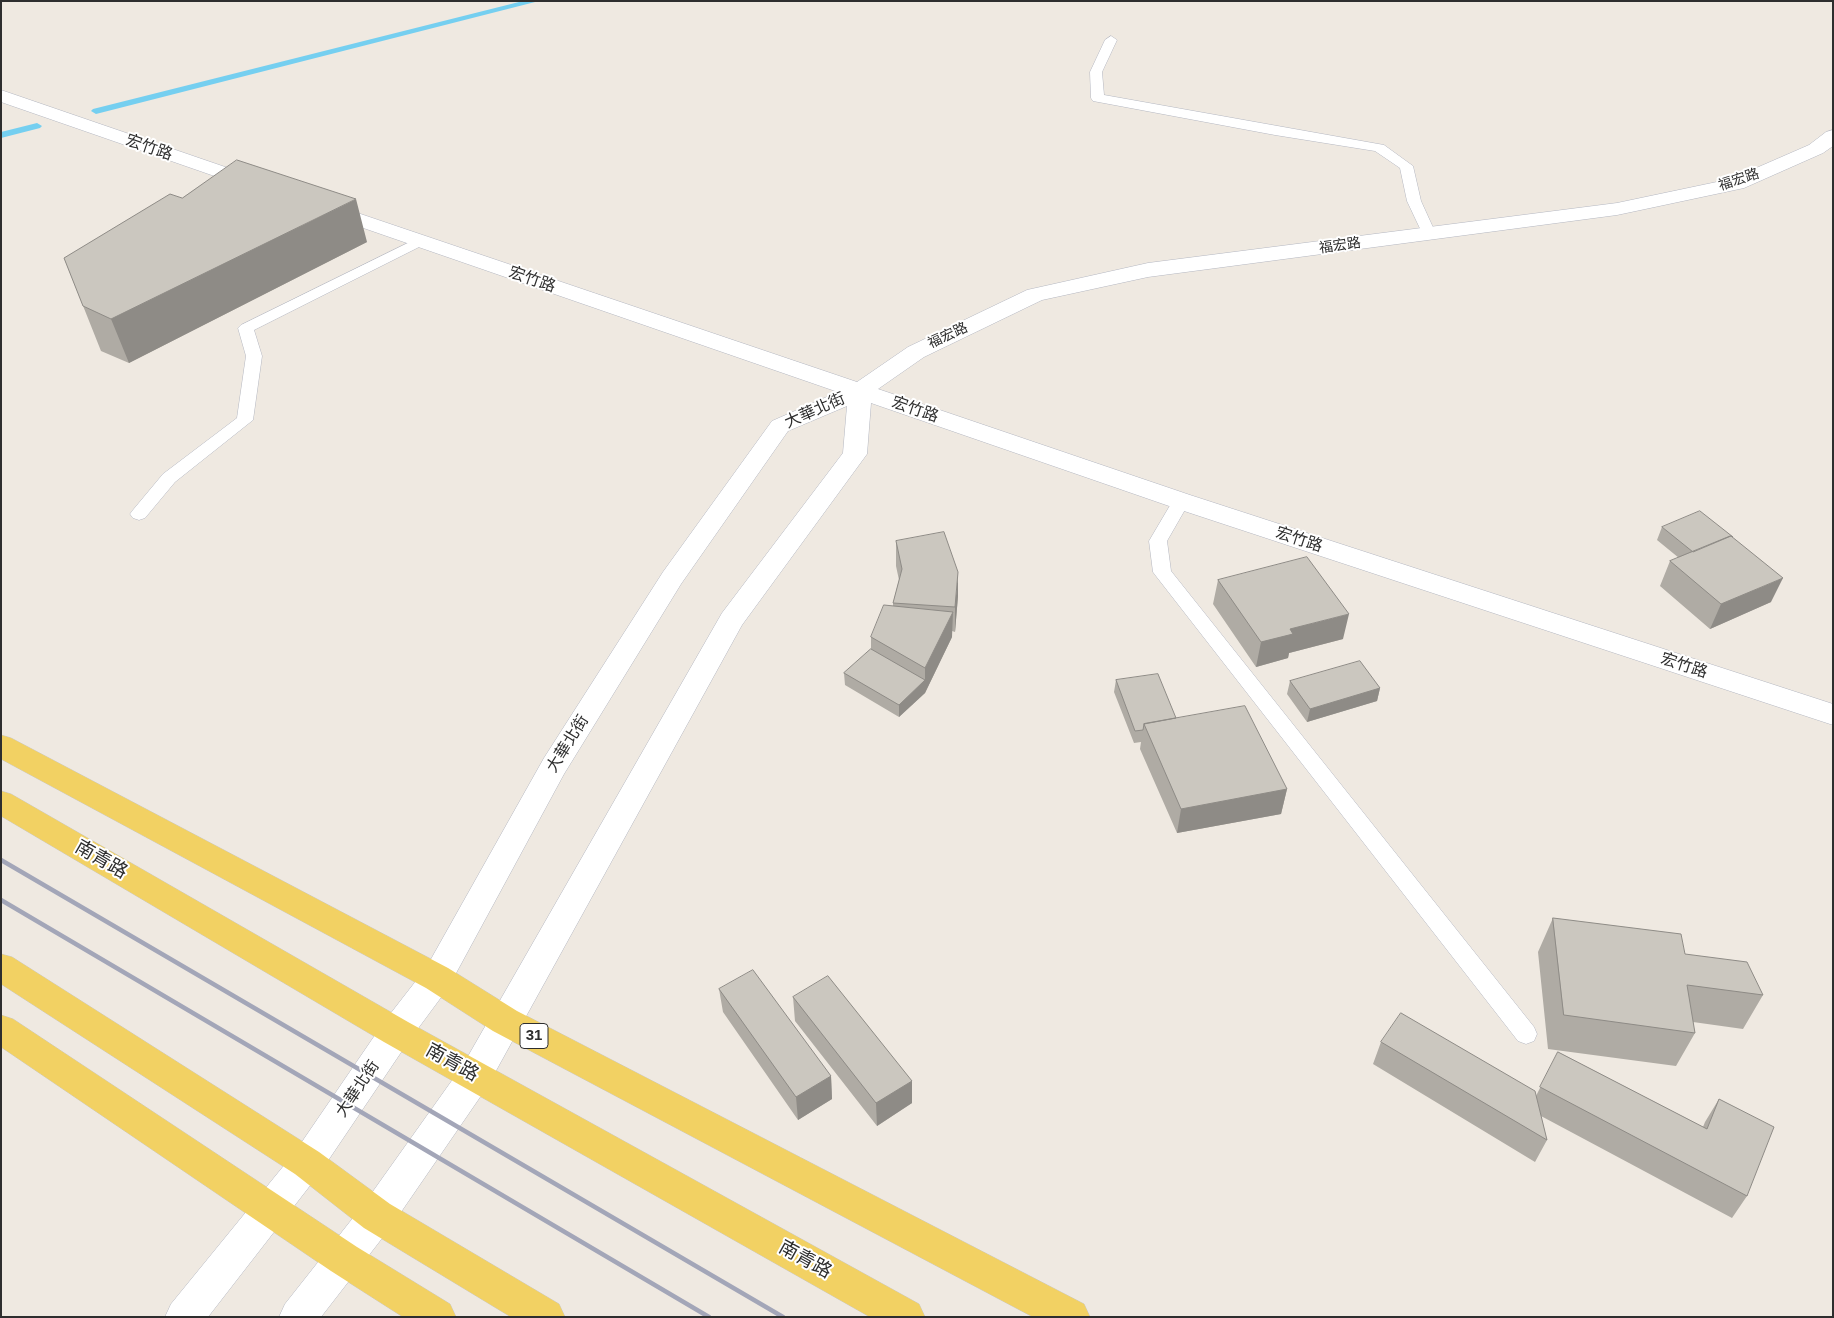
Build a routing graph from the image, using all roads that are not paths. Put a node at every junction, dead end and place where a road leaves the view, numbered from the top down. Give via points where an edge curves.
1 (1111, 40) dead end
2 (1, 96) edge
3 (1833, 136) edge
4 (280, 193) edge
5 (308, 203) edge
6 (1429, 234) junction
7 (420, 241) junction
8 (860, 391) junction
9 (1181, 501) junction
10 (138, 514) dead end
11 (1833, 715) edge
12 (4, 748) edge
13 (1, 802) edge
14 (1, 967) edge
15 (437, 978) junction
16 (505, 1021) junction
17 (1, 1029) edge
18 (396, 1032) junction
19 (1526, 1034) dead end
20 (475, 1076) junction
21 (307, 1163) junction
22 (271, 1208) junction
23 (377, 1216) junction
24 (344, 1259) junction
25 (184, 1317) edge
26 (298, 1317) edge
27 (437, 1317) edge
28 (546, 1317) edge
29 (906, 1317) edge
30 (1071, 1317) edge

1 - 6 lane via 1096,72 1098,98 1379,148 1406,166 1414,201
2 - 4 street, 宏竹路
3 - 6 street, 福宏路 via 1816,149 1737,184 1617,209
5 - 7 street, 宏竹路
6 - 8 street, 福宏路 via 1148,270 1035,295 916,352
7 - 8 street, 宏竹路
7 - 10 lane via 246,328 254,356 245,420 169,478
8 - 9 street, 宏竹路
8 - 15 street, 大華北街 via 780,426 672,578 554,766
8 - 16 street, 大華北街 via 855,454 732,620
9 - 11 street, 宏竹路
9 - 19 lane via 1158,541 1162,572
12 - 15 main road, 31
13 - 18 main road, 南青路
14 - 21 main road
15 - 16 main road, 31
15 - 18 street, 大華北街
16 - 20 street, 大華北街
16 - 30 main road, 31
17 - 22 main road
18 - 20 main road, 南青路
18 - 21 street, 大華北街
20 - 23 street, 大華北街
20 - 29 main road, 南青路
21 - 22 street, 大華北街
21 - 23 main road
22 - 24 main road
22 - 25 street, 大華北街
23 - 24 street, 大華北街
23 - 28 main road
24 - 26 street, 大華北街
24 - 27 main road

